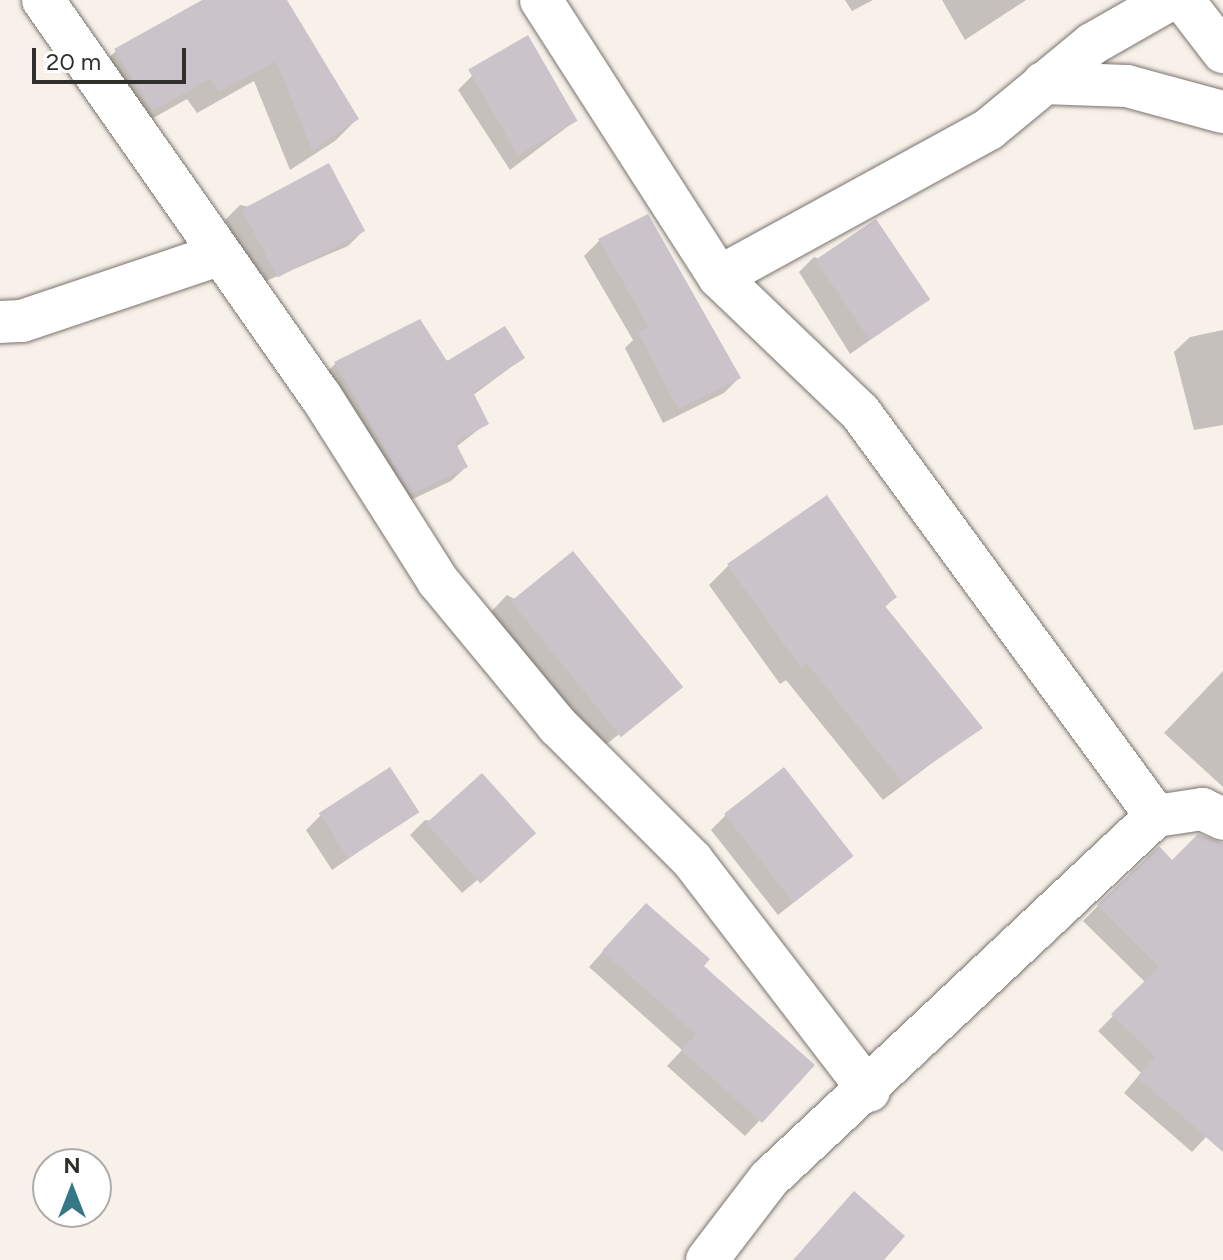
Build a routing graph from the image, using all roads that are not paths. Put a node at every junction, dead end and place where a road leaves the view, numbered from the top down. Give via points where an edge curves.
1 (43, 0) edge
2 (541, 0) edge
3 (1169, 0) edge
4 (1183, 0) edge
5 (1223, 52) edge
6 (1043, 83) junction
7 (1223, 112) edge
8 (218, 255) junction
9 (719, 277) junction
10 (0, 322) edge
11 (1156, 816) junction
12 (1223, 819) edge
13 (869, 1091) junction
14 (707, 1260) edge

1 - 8 street via 146,141
2 - 9 street
3 - 6 street via 1092,44
4 - 5 street
6 - 7 street via 1127,86
6 - 9 street via 989,129
8 - 10 street via 22,321
8 - 13 street via 320,395 438,581 558,726 692,860
9 - 11 street via 860,412
11 - 12 street via 1202,809
11 - 13 street
13 - 14 street via 769,1179

